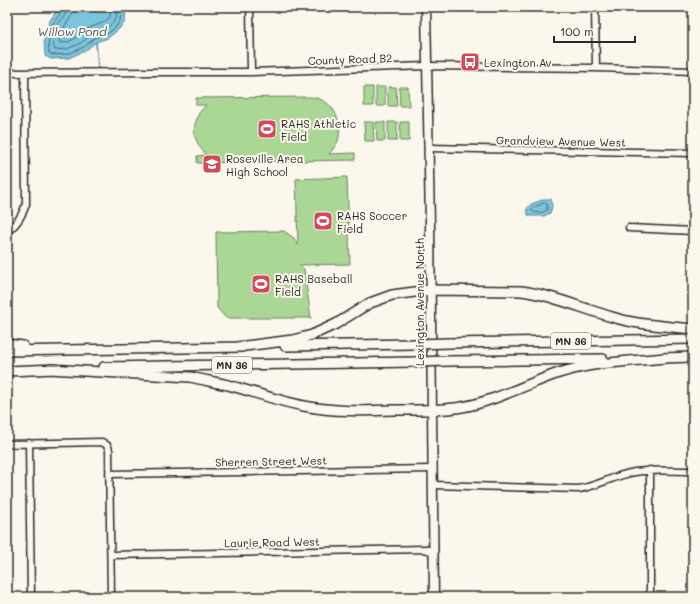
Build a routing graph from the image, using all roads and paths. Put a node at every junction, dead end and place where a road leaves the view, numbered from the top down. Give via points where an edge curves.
1 (250, 7) edge
2 (426, 7) edge
3 (595, 7) edge
4 (427, 66) junction
5 (596, 68) junction
6 (693, 71) edge
7 (251, 72) junction
8 (7, 73) edge
9 (24, 73) junction
10 (429, 148) junction
11 (693, 153) edge
12 (629, 228) dead end
13 (7, 231) edge
14 (693, 231) edge
15 (430, 290) junction
16 (693, 329) edge
17 (693, 339) edge
18 (7, 344) edge
19 (237, 347) junction
20 (7, 351) edge
21 (57, 351) junction
22 (693, 357) edge
23 (667, 358) junction
24 (49, 369) junction
25 (7, 371) edge
26 (431, 410) junction
27 (29, 443) junction
28 (7, 444) edge
29 (433, 469) junction
30 (650, 470) junction
31 (693, 471) edge
32 (109, 474) junction
33 (433, 485) junction
34 (434, 553) junction
35 (111, 555) junction
36 (31, 597) edge
37 (111, 597) edge
38 (434, 597) edge
39 (650, 597) edge

1 - 7 street
2 - 4 main road, Lexington Avenue North
3 - 5 street
4 - 5 street, County Road B2
4 - 7 street, County Road B2
4 - 10 main road, Lexington Avenue North
5 - 6 street, County Road B2
7 - 9 street, County Road B2
8 - 9 street, County Road B2
9 - 13 street via 26,204 18,222
10 - 11 street, Grandview Avenue West
10 - 15 main road, Lexington Avenue North
12 - 14 street
15 - 16 highway via 520,291 630,322
15 - 19 highway via 380,299 360,308 330,328 312,335
15 - 26 main road, Lexington Avenue North
17 - 19 highway, MN 36, bridge
18 - 21 highway
19 - 21 highway, MN 36
20 - 21 highway, MN 36
22 - 23 highway, MN 36
23 - 24 highway, MN 36, bridge
23 - 26 highway via 586,366 559,373 478,404
24 - 25 highway, MN 36
24 - 26 highway via 207,380 322,409
26 - 29 main road, Lexington Avenue North
27 - 28 street
27 - 32 street via 102,442 110,450
27 - 36 street
29 - 32 street, Sherren Street West
29 - 33 main road, Lexington Avenue North
30 - 31 street
30 - 33 street via 634,472 578,489
30 - 39 street
32 - 35 street
33 - 34 main road, Lexington Avenue North
34 - 35 street, Laurie Road West via 426,549
34 - 38 main road, Lexington Avenue North
35 - 37 street

